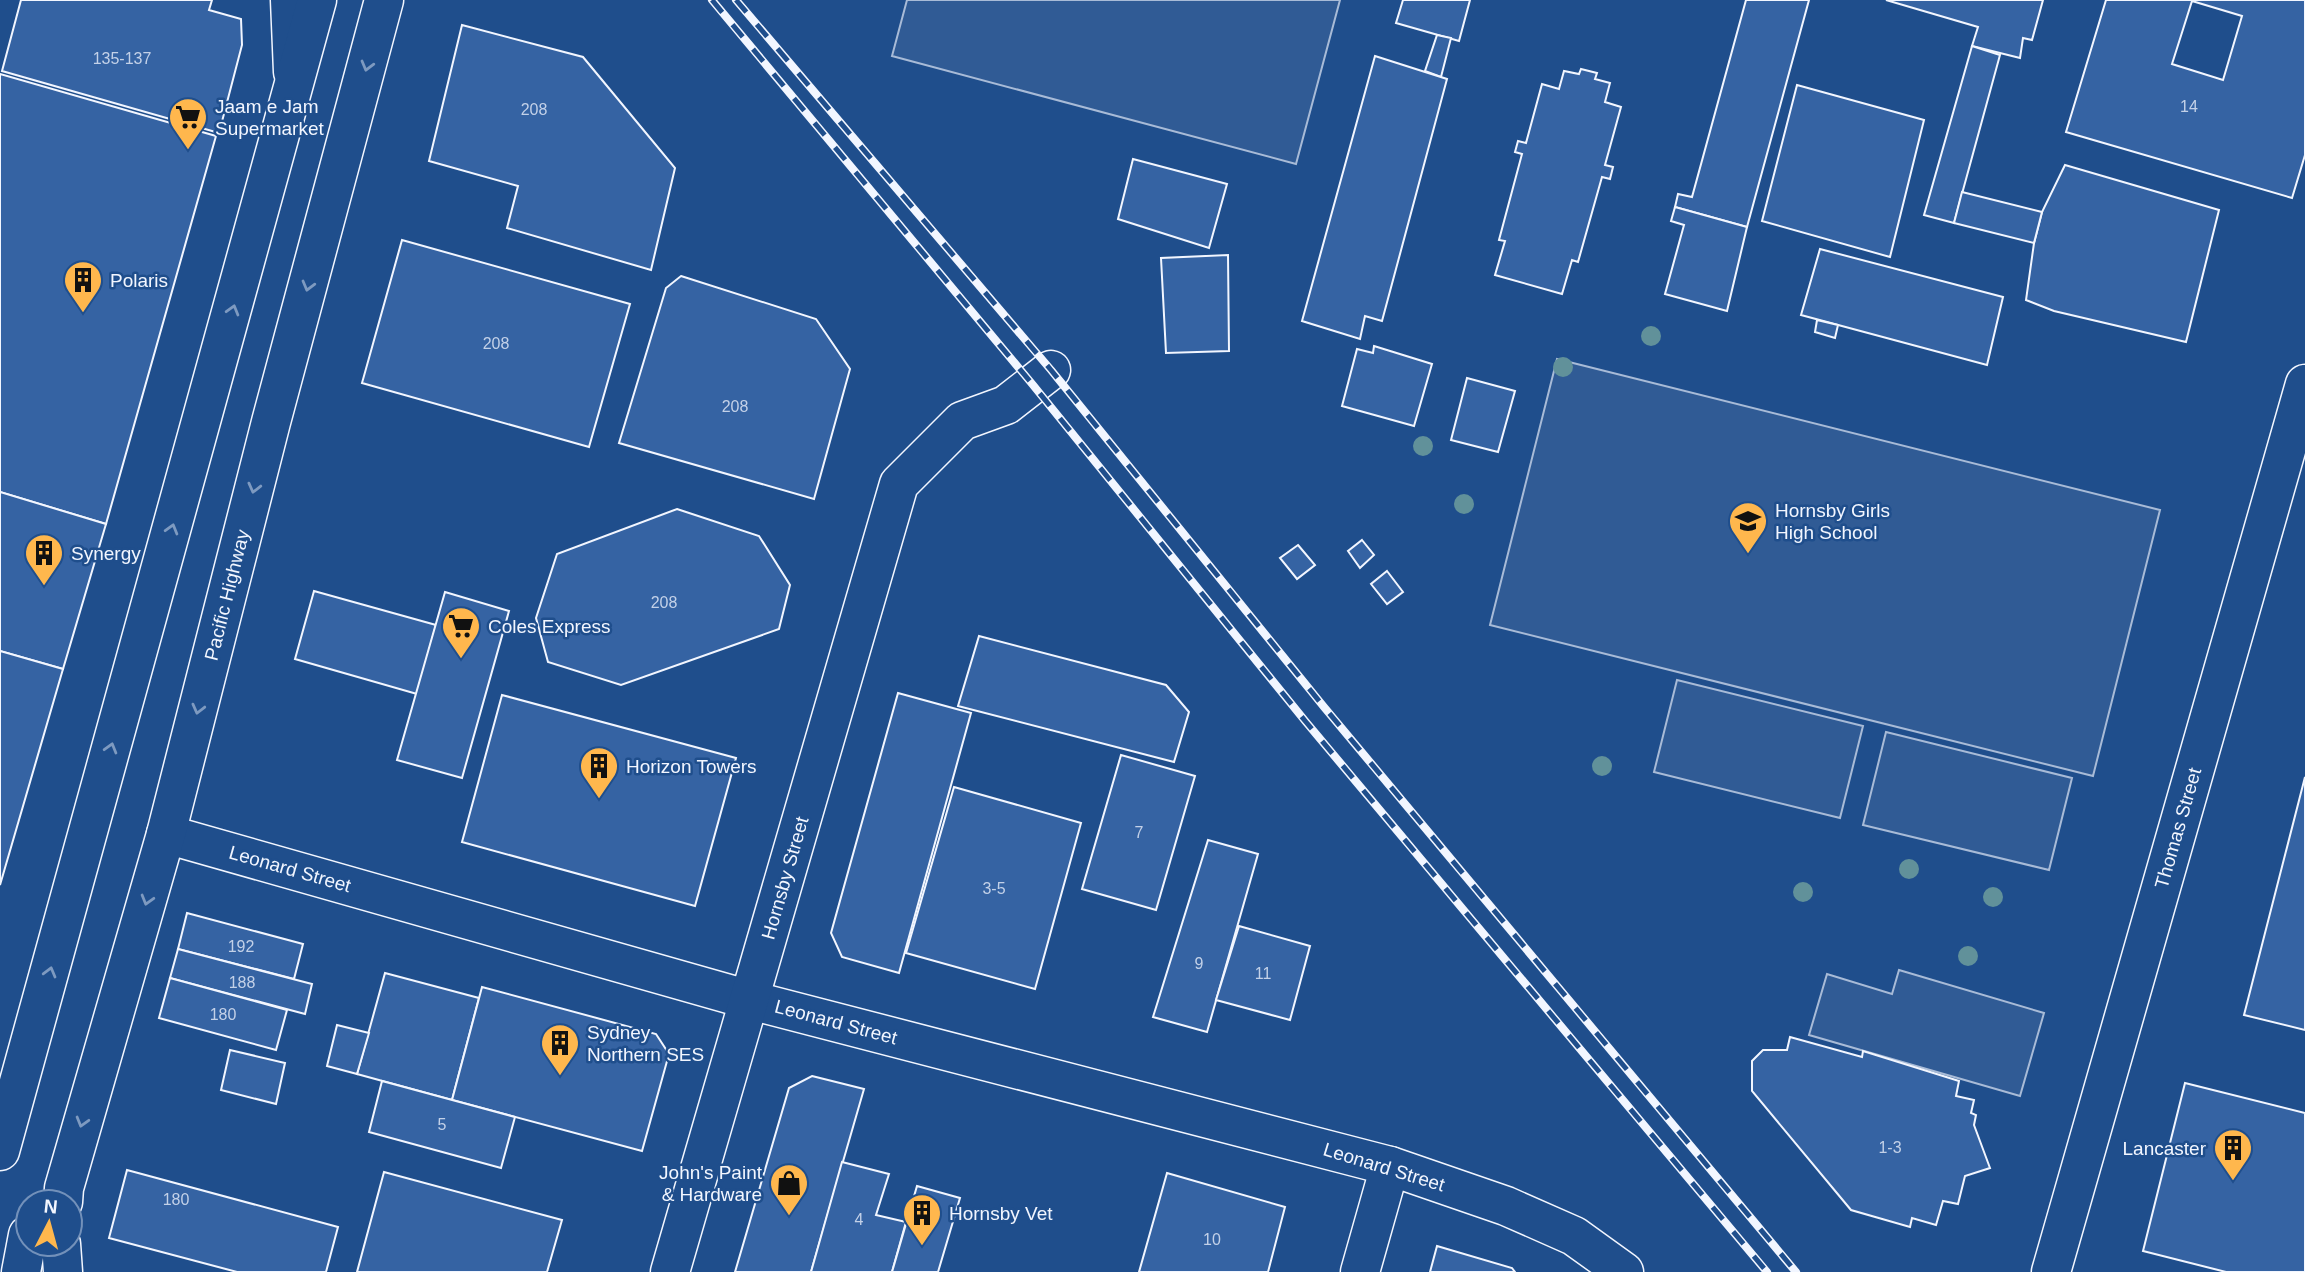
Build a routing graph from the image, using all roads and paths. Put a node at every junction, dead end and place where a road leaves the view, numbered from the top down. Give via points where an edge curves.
1 (290, 0) edge
2 (317, 0) edge
3 (384, 0) edge
4 (276, 153) junction
5 (1051, 370) dead end
6 (2305, 384) edge
7 (166, 834) junction
8 (750, 1000) junction
9 (0, 1151) edge
10 (1390, 1166) junction
11 (63, 1188) edge
12 (1545, 1224) junction
13 (670, 1272) edge
14 (1360, 1272) edge
15 (1580, 1272) edge
16 (1625, 1272) edge
17 (2051, 1272) edge

1 - 4 street via 293,70
2 - 4 street
3 -> 7 street, Pacific Highway
9 -> 4 street
5 - 8 street, Hornsby Street via 1006,405 962,421 899,484
6 - 17 street, Thomas Street
7 - 8 street, Leonard Street
7 -> 11 street, Pacific Highway
8 - 10 street, Leonard Street
8 - 13 street, Hornsby Street
10 - 12 street, Leonard Street
10 - 14 street
12 - 15 street
12 - 16 street, Leonard Street via 1574,1236

